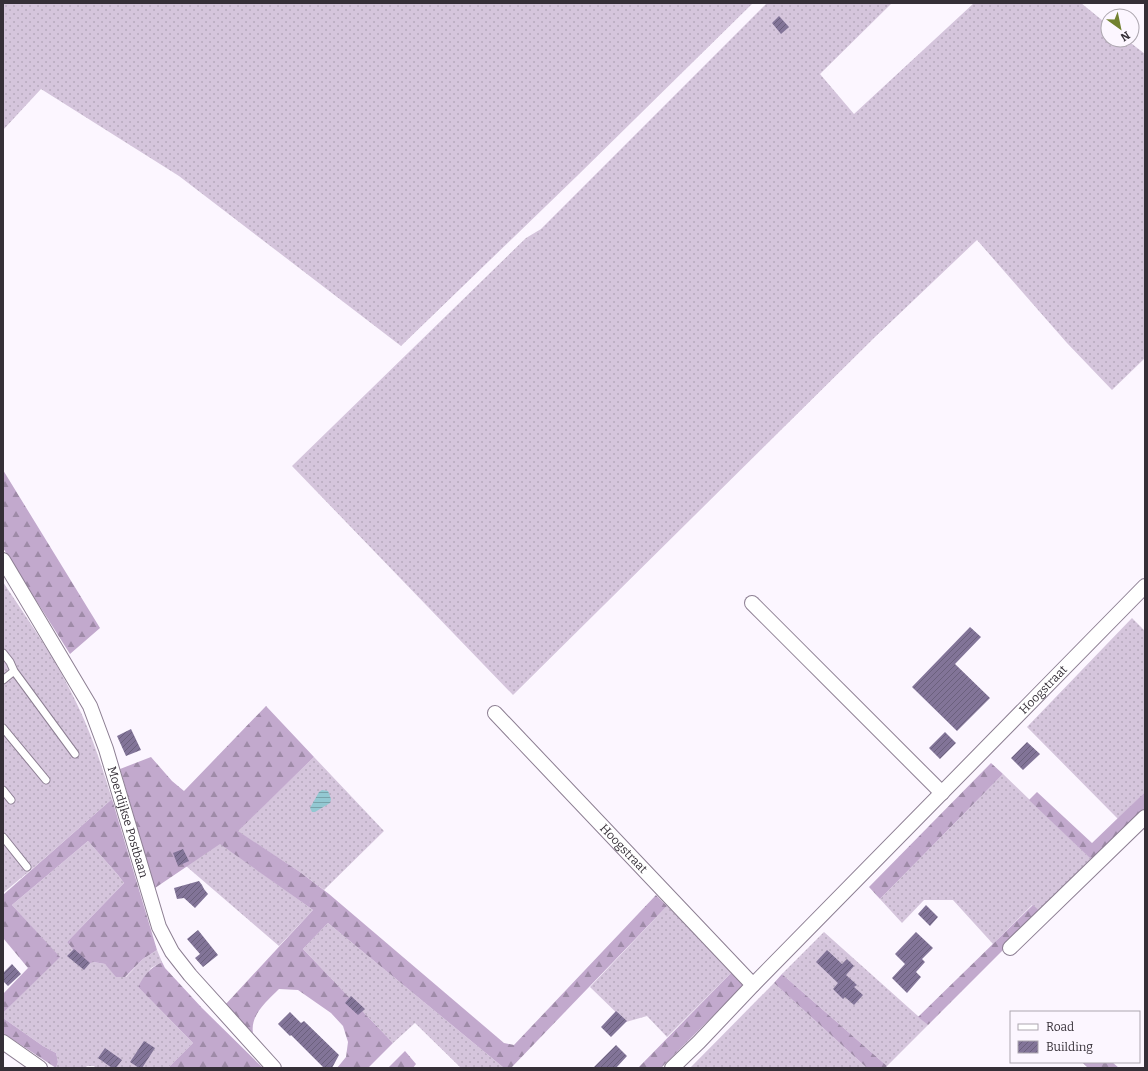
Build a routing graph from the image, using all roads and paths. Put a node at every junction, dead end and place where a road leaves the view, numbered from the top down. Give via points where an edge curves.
1 (3, 560) edge
2 (1145, 586) edge
3 (752, 603) dead end
4 (3, 653) edge
5 (14, 671) junction
6 (3, 680) edge
7 (495, 713) dead end
8 (3, 728) edge
9 (75, 754) dead end
10 (46, 780) dead end
11 (3, 790) edge
12 (942, 793) junction
13 (11, 800) dead end
14 (1145, 817) edge
15 (3, 837) edge
16 (27, 867) dead end
17 (1010, 948) dead end
18 (753, 985) junction
19 (3, 1042) edge
20 (40, 1068) edge
21 (274, 1068) edge
22 (672, 1068) edge

1 - 21 street, Moerdijkse Postbaan via 90,706 106,748 159,927 172,952
2 - 12 street, Hoogstraat
3 - 12 street
4 - 5 lane
5 - 6 lane
5 - 9 lane
7 - 18 street, Hoogstraat
8 - 10 lane
11 - 13 lane
12 - 18 street, Hoogstraat
14 - 17 street
15 - 16 lane
18 - 22 street, Hoogstraat
19 - 20 street

